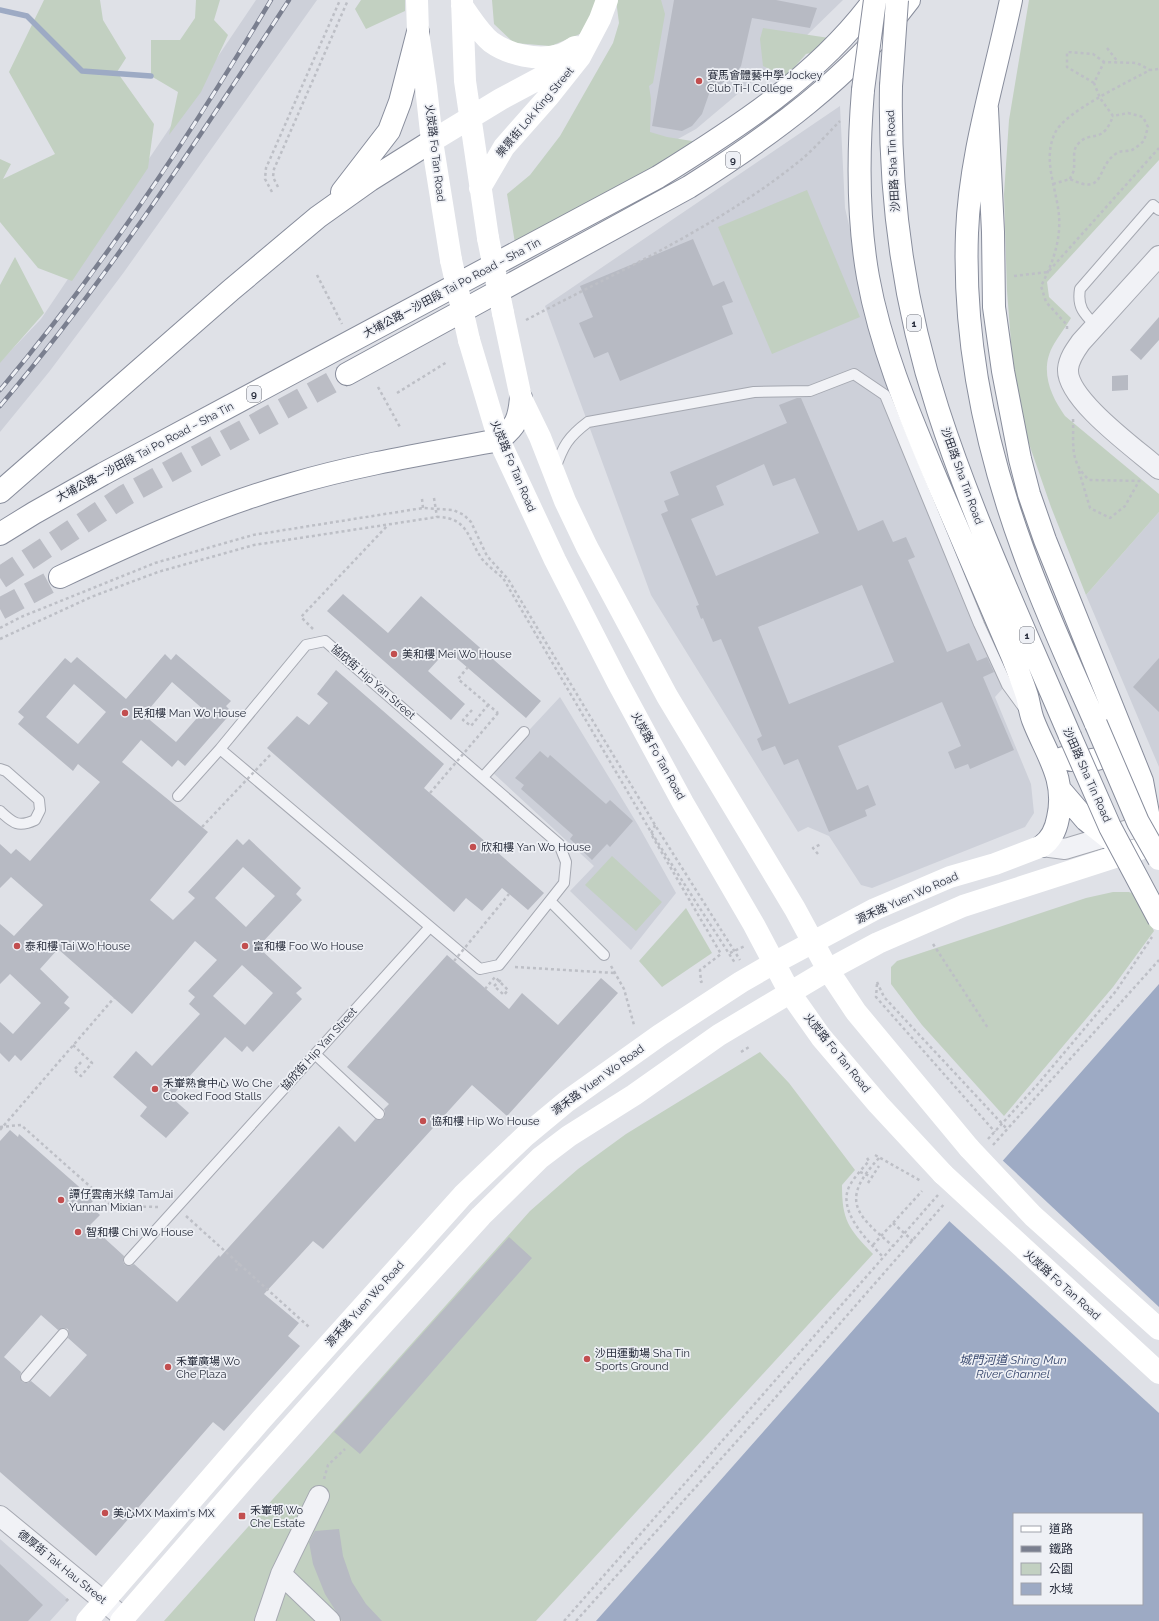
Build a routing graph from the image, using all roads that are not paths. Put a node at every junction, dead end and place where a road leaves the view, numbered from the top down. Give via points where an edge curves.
1 (417, 0) edge
2 (607, 0) edge
3 (875, 0) edge
4 (897, 0) edge
5 (909, 0) edge
6 (1011, 0) edge
7 (462, 2) edge
8 (418, 32) junction
9 (585, 48) junction
10 (987, 110) junction
11 (471, 117) junction
12 (432, 141) junction
13 (480, 188) junction
14 (328, 209) junction
15 (1159, 210) edge
16 (1159, 256) edge
17 (1096, 326) junction
18 (347, 374) tunnel mouth
19 (521, 398) junction
20 (499, 440) junction
21 (554, 473) junction
22 (1152, 475) edge
23 (0, 492) edge
24 (0, 534) edge
25 (60, 576) tunnel mouth
26 (1032, 718) junction
27 (1120, 726) junction
28 (524, 732) dead end
29 (1045, 747) junction
30 (220, 749) junction
31 (1136, 765) junction
32 (0, 770) edge
33 (483, 777) junction
34 (1159, 788) edge
35 (1062, 792) junction
36 (178, 796) dead end
37 (0, 811) edge
38 (1154, 822) edge
39 (1105, 837) junction
40 (1042, 846) junction
41 (1156, 850) edge
42 (1128, 853) junction
43 (550, 901) junction
44 (1157, 926) edge
45 (429, 928) junction
46 (814, 942) junction
47 (604, 955) road end
48 (774, 963) junction
49 (828, 970) junction
50 (790, 993) junction
51 (315, 1054) junction
52 (379, 1114) dead end
53 (129, 1260) dead end
54 (1159, 1329) edge
55 (63, 1334) dead end
56 (1159, 1373) edge
57 (26, 1377) dead end
58 (319, 1496) road end
59 (0, 1516) edge
60 (281, 1574) junction
61 (103, 1601) junction
62 (124, 1620) edge
63 (87, 1621) edge
64 (264, 1621) edge
65 (330, 1621) edge

1 - 8 main road, 火炭路 Fo Tan Road
2 - 9 main road, 樂景街 Lok King Street
3 - 24 main road, 大埔公路－沙田段 Tai Po Road – Sha Tin / 9 via 822,57 770,102 730,132 658,177 103,474
3 - 26 main road, bridge via 863,90 860,165 861,223 868,278 880,329 910,416 1015,664
4 - 44 main road, 沙田路 Sha Tin Road / 1, bridge via 890,86 892,158 907,290 924,362 938,410 983,534 1110,828
5 - 18 main road, 9 via 887,29 832,82 736,157 682,191
6 - 10 main road
7 - 9 main road via 479,30 491,42 506,50 544,57
7 - 11 main road via 465,81
8 - 12 main road, 火炭路 Fo Tan Road
8 - 14 main road via 400,102 389,130
9 - 11 main road, 樂景街 Lok King Street
9 - 13 main road, 樂景街 Lok King Street via 549,96 504,146
10 - 27 main road via 994,307 1020,459 1045,540
10 - 41 main road, bridge via 976,151 967,233 968,304 977,383 998,470 1021,545 1138,822
11 - 12 main road, 樂景街 Lok King Street
11 - 13 main road
12 - 14 main road, 樂景街 Lok King Street
12 - 20 main road, 火炭路 Fo Tan Road, bridge via 451,260 469,340
13 - 19 main road, bridge via 502,313
14 - 23 main road via 231,290
15 - 17 lane via 1153,205 1080,289 1079,304 1082,312
16 - 17 street
17 - 22 street via 1073,353 1068,368 1070,381 1085,404
19 - 20 main road via 519,415 512,429
19 - 21 main road
20 - 25 main road via 357,467 228,504
20 - 48 main road, 火炭路 Fo Tan Road via 555,560 617,681 683,804
21 - 26 lane via 566,443 573,433 588,422 754,392 810,391 854,374 885,395 979,624 1007,685
21 - 46 main road via 587,548 667,696
26 - 29 main road
27 - 29 main road via 1114,749 1092,760 1074,761 1061,758
27 - 31 main road
28 - 33 lane
29 - 35 main road
30 - 33 lane, 協欣街 Hip Yan Street via 306,645 325,641
30 - 36 lane, 協欣街 Hip Yan Street
30 - 45 lane, 協欣街 Hip Yan Street
31 - 34 main road via 1151,783
31 - 38 main road
32 - 37 lane via 6,771 39,800 40,810 35,820 25,825 13,822
33 - 43 lane, 協欣街 Hip Yan Street via 559,844 566,862 564,883
35 - 39 main road
35 - 40 main road via 1061,807 1054,831 1051,838
38 - 39 street, 源禾路 Yuen Wo Road
38 - 41 main road
39 - 40 street, 源禾路 Yuen Wo Road via 1065,849
39 - 42 main road
40 - 46 main road, 源禾路 Yuen Wo Road via 995,864 950,877 875,909
41 - 42 main road
42 - 49 main road via 963,906 891,937
43 - 45 lane, 協欣街 Hip Yan Street via 499,965 480,969
43 - 47 lane
45 - 51 lane, 協欣街 Hip Yan Street
46 - 48 main road, 源禾路 Yuen Wo Road
46 - 49 main road
48 - 50 main road, 火炭路 Fo Tan Road
48 - 61 main road, 源禾路 Yuen Wo Road via 729,990 601,1076 525,1136 481,1176 261,1420
49 - 50 main road
49 - 54 main road, bridge via 856,1012 977,1146 1033,1216
50 - 56 main road, 火炭路 Fo Tan Road, bridge via 821,1037 878,1104 937,1182
50 - 62 main road via 719,1035 540,1158 481,1216 246,1476
51 - 52 lane
51 - 53 lane, 協欣街 Hip Yan Street
55 - 57 lane
58 - 60 street
59 - 61 street, 德厚街 Tak Hau Street
60 - 64 street
60 - 65 street
61 - 62 street, 德厚街 Tak Hau Street
61 - 63 main road, 源禾路 Yuen Wo Road

